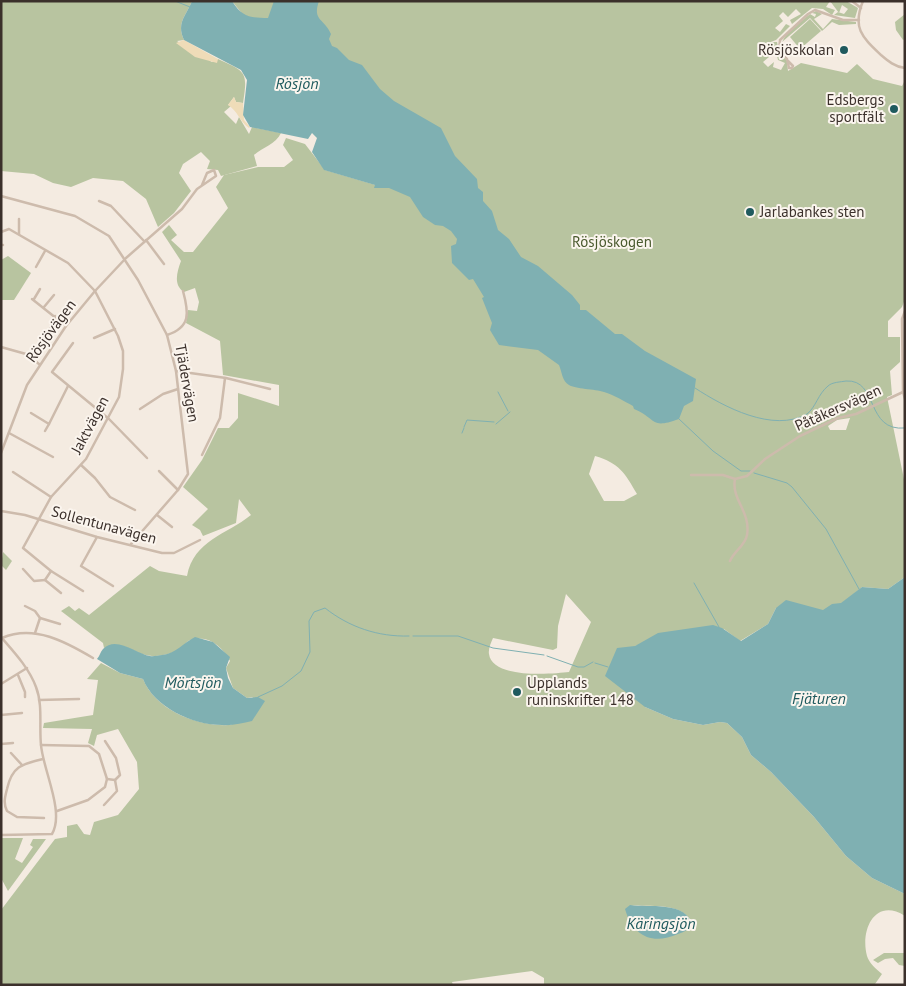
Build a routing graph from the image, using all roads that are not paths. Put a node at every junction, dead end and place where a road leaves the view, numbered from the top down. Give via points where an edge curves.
1 (852, 1) edge
2 (863, 1) edge
3 (860, 8) junction
4 (858, 20) junction
5 (788, 61) dead end
6 (905, 68) edge
7 (202, 185) junction
8 (1, 196) edge
9 (99, 201) dead end
10 (19, 219) dead end
11 (1, 232) edge
12 (19, 234) junction
13 (145, 240) junction
14 (45, 251) junction
15 (126, 258) junction
16 (164, 264) dead end
17 (36, 267) dead end
18 (40, 289) dead end
19 (95, 291) junction
20 (183, 292) dead end
21 (54, 295) dead end
22 (44, 308) junction
23 (904, 311) edge
24 (55, 316) junction
25 (66, 326) junction
26 (115, 329) junction
27 (904, 333) edge
28 (167, 335) junction
29 (49, 337) dead end
30 (94, 338) dead end
31 (73, 343) dead end
32 (1, 347) edge
33 (39, 364) junction
34 (176, 371) junction
35 (225, 378) junction
36 (68, 386) junction
37 (178, 389) junction
38 (270, 389) dead end
39 (903, 392) junction
40 (905, 399) edge
41 (140, 409) dead end
42 (31, 413) dead end
43 (107, 418) junction
44 (48, 424) junction
45 (45, 431) dead end
46 (9, 433) junction
47 (1, 453) edge
48 (202, 455) dead end
49 (53, 457) dead end
50 (147, 458) dead end
51 (81, 465) junction
52 (159, 471) dead end
53 (13, 472) dead end
54 (691, 475) dead end
55 (734, 478) junction
56 (178, 490) junction
57 (51, 497) junction
58 (135, 510) dead end
59 (1, 511) edge
60 (157, 515) junction
61 (40, 519) junction
62 (172, 527) dead end
63 (97, 537) junction
64 (200, 540) dead end
65 (131, 544) junction
66 (730, 562) dead end
67 (24, 569) dead end
68 (51, 571) junction
69 (45, 580) junction
70 (113, 586) dead end
71 (83, 591) dead end
72 (61, 593) dead end
73 (25, 606) dead end
74 (40, 618) junction
75 (60, 624) dead end
76 (35, 633) junction
77 (2, 637) edge
78 (93, 658) dead end
79 (27, 668) junction
80 (18, 675) junction
81 (1, 684) edge
82 (25, 697) dead end
83 (79, 699) dead end
84 (39, 700) junction
85 (22, 713) dead end
86 (1, 715) edge
87 (105, 741) dead end
88 (13, 743) dead end
89 (1, 744) edge
90 (41, 745) junction
91 (11, 753) dead end
92 (43, 759) junction
93 (22, 765) junction
94 (107, 779) junction
95 (115, 780) junction
96 (104, 805) dead end
97 (56, 811) junction
98 (44, 818) dead end
99 (1, 835) edge

1 - 3 street
2 - 3 street
3 - 4 street
4 - 5 street via 843,20 822,11 812,11 780,40 779,50
4 - 6 street via 869,44 889,61
7 - 7 street, Rösjövägen via 213,179 216,172 208,172
7 - 13 street, Rösjövägen via 182,209
8 - 15 street, Tjädervägen via 76,216 109,236
9 - 13 street via 111,206
10 - 12 street
11 - 12 street, Jaktvägen via 9,229
12 - 14 street, Jaktvägen
13 - 15 street, Rösjövägen
13 - 16 street
14 - 17 street
14 - 19 street, Jaktvägen via 68,262
15 - 19 street, Rösjövägen
15 - 28 street, Tjädervägen
18 - 22 street via 33,299
19 - 25 street, Rösjövägen
19 - 26 street, Jaktvägen
20 - 28 street via 187,317 183,326
21 - 22 street
22 - 24 street
23 - 27 street
24 - 25 street
24 - 29 street via 49,326
25 - 33 street, Rösjövägen
26 - 30 street
26 - 43 street, Jaktvägen via 122,351 123,382
27 - 39 street
28 - 34 street, Tjädervägen
31 - 36 street via 52,372
32 - 33 street via 26,354
33 - 46 street, Rösjövägen via 27,385
34 - 35 street
34 - 37 street, Tjädervägen
35 - 38 street
35 - 48 street via 220,418
36 - 43 street
36 - 44 street
37 - 41 street via 163,394
37 - 56 street, Tjädervägen via 188,474
39 - 40 street
39 - 55 street, Påtåkersvägen via 800,436 765,459 750,475
42 - 44 street
43 - 50 street
43 - 51 street, Jaktvägen
44 - 45 street
46 - 47 street, Rösjövägen
46 - 49 street
51 - 57 street, Jaktvägen
51 - 58 street via 110,497
52 - 56 street
53 - 57 street
54 - 55 street
55 - 66 street via 735,496 744,506 748,527 745,542
56 - 60 street, Tjädervägen
57 - 61 street, Jaktvägen
59 - 61 street, Sollentunavägen
60 - 62 street
60 - 65 street, Tjädervägen
61 - 63 street, Sollentunavägen
61 - 68 street, Jaktvägen via 23,548
63 - 65 street, Sollentunavägen
63 - 70 street via 82,566
64 - 65 street, Sollentunavägen via 174,553
67 - 69 street via 34,581
68 - 69 street
68 - 71 street
69 - 72 street
73 - 74 street
74 - 75 street
74 - 76 street
76 - 77 street
76 - 78 street via 48,635
77 - 79 street
79 - 80 street
79 - 84 street
80 - 81 street
80 - 82 street
83 - 84 street
84 - 90 street
85 - 86 street
87 - 95 street via 119,766 120,775
88 - 89 street
90 - 92 street
90 - 94 street via 89,746 99,754
91 - 93 street
92 - 93 street
92 - 97 street
93 - 98 street via 9,777 4,806 16,817
94 - 95 street
94 - 97 street via 105,787 88,800
95 - 96 street via 117,791
97 - 99 street via 52,834

